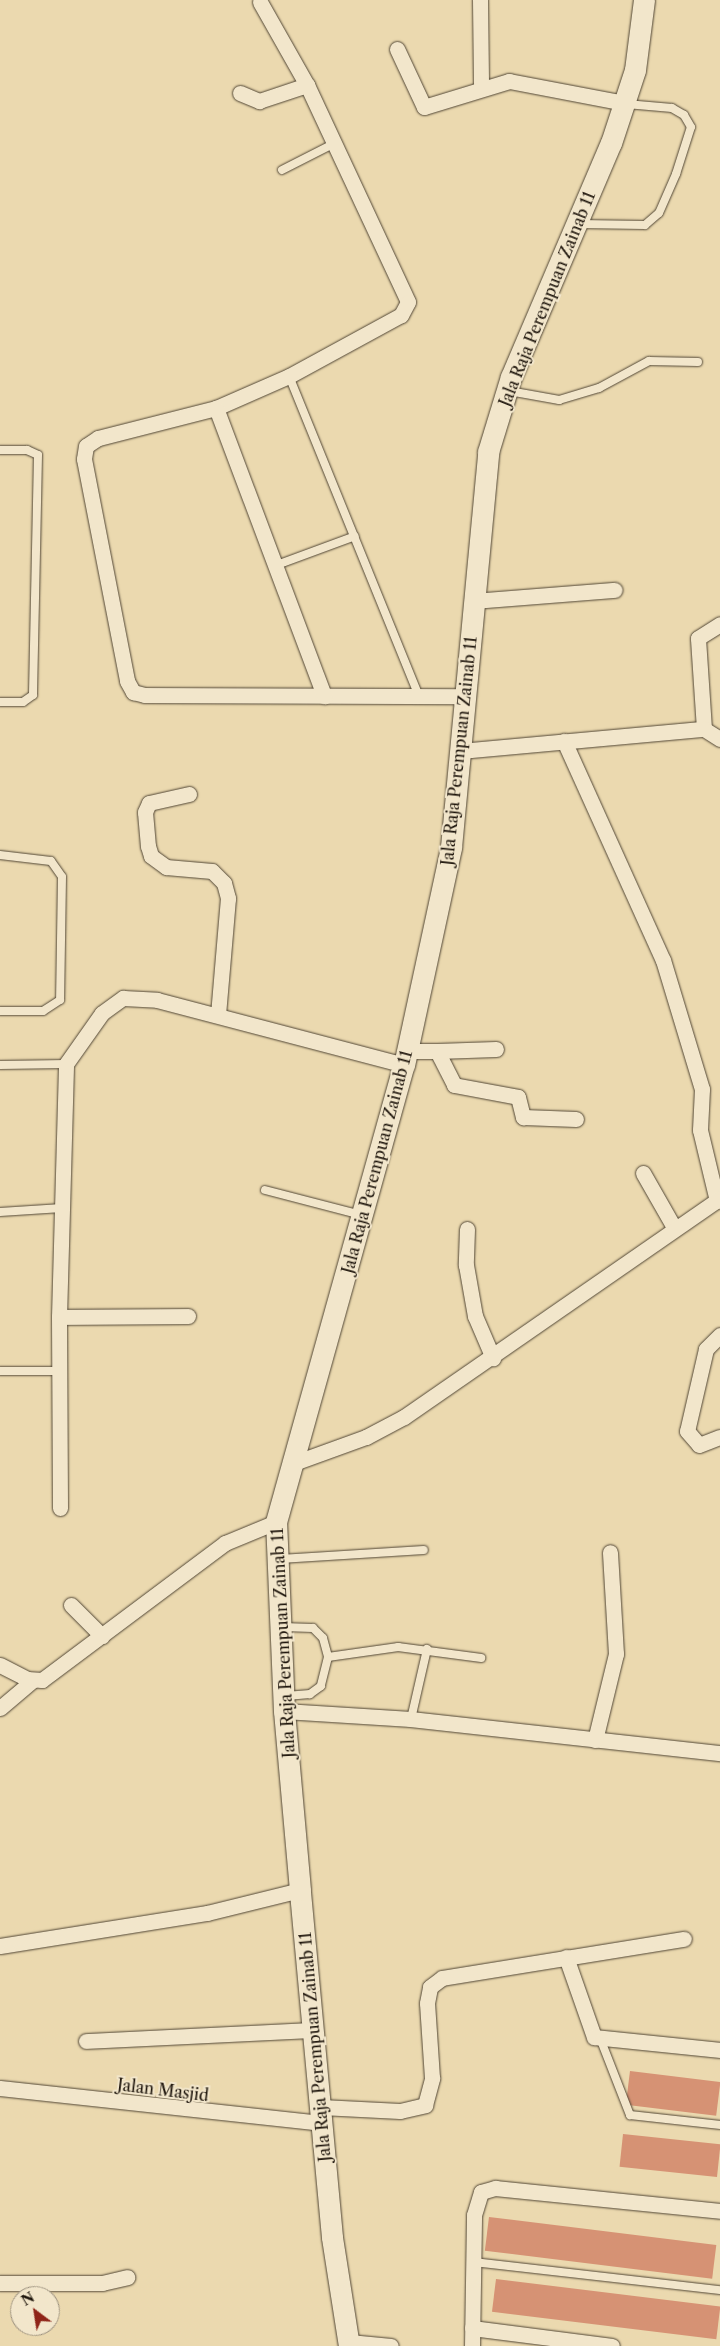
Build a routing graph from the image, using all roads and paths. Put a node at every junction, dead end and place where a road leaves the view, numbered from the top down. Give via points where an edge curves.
1 (480, 0) edge
2 (644, 0) edge
3 (260, 2) dead end
4 (397, 49) dead end
5 (307, 85) junction
6 (481, 87) junction
7 (240, 93) dead end
8 (624, 104) junction
9 (335, 143) junction
10 (282, 170) dead end
11 (578, 224) junction
12 (698, 362) dead end
13 (289, 376) junction
14 (507, 391) junction
15 (216, 408) junction
16 (0, 450) edge
17 (355, 536) junction
18 (274, 566) junction
19 (615, 590) dead end
20 (474, 601) junction
21 (720, 624) edge
22 (324, 696) junction
23 (419, 696) junction
24 (465, 696) junction
25 (0, 702) edge
26 (704, 729) junction
27 (720, 738) edge
28 (564, 741) junction
29 (460, 751) junction
30 (189, 794) dead end
31 (0, 856) edge
32 (0, 1011) edge
33 (218, 1015) junction
34 (496, 1049) dead end
35 (437, 1051) junction
36 (406, 1058) junction
37 (66, 1064) junction
38 (0, 1066) edge
39 (576, 1119) dead end
40 (643, 1173) dead end
41 (265, 1190) dead end
42 (718, 1200) edge
43 (62, 1208) junction
44 (0, 1212) edge
45 (364, 1216) junction
46 (467, 1229) dead end
47 (675, 1229) junction
48 (188, 1316) dead end
49 (59, 1317) junction
50 (720, 1335) edge
51 (493, 1358) junction
52 (0, 1371) edge
53 (59, 1371) junction
54 (720, 1437) edge
55 (294, 1463) junction
56 (60, 1508) dead end
57 (276, 1522) junction
58 (424, 1550) dead end
59 (610, 1552) dead end
60 (278, 1559) junction
61 (71, 1605) dead end
62 (282, 1627) junction
63 (102, 1636) junction
64 (427, 1649) junction
65 (328, 1657) junction
66 (480, 1658) dead end
67 (0, 1665) edge
68 (32, 1680) junction
69 (284, 1704) junction
70 (0, 1708) edge
71 (411, 1719) junction
72 (595, 1740) junction
73 (720, 1753) edge
74 (300, 1890) junction
75 (684, 1939) dead end
76 (0, 1946) edge
77 (566, 1957) junction
78 (314, 2030) junction
79 (600, 2038) junction
80 (86, 2041) dead end
81 (720, 2050) edge
82 (0, 2088) edge
83 (322, 2115) junction
84 (720, 2125) edge
85 (720, 2210) edge
86 (473, 2262) junction
87 (127, 2277) dead end
88 (0, 2284) edge
89 (720, 2290) edge
90 (472, 2328) junction
91 (349, 2344) edge
92 (391, 2346) edge
93 (472, 2346) edge
94 (612, 2346) edge

1 - 6 street
2 - 8 main road, Jala Raja Perempuan Zainab 11 via 635,70
3 - 5 street
4 - 6 street via 424,107
5 - 7 street via 259,100
5 - 9 street
6 - 8 street via 509,81
8 - 11 main road, Jala Raja Perempuan Zainab 11
8 - 11 lane via 672,108 684,116 691,126 676,174 659,213 645,225
9 - 10 lane
9 - 13 street via 408,302 401,315
11 - 14 main road, Jala Raja Perempuan Zainab 11
12 - 14 lane via 649,361 599,388 559,400
13 - 15 street
13 - 17 lane
14 - 20 main road, Jala Raja Perempuan Zainab 11 via 488,452
15 - 18 street
15 - 22 street via 98,438 84,452 127,681 133,692 145,696
16 - 25 lane via 27,450 38,456 33,695 23,702
17 - 18 lane
17 - 23 lane
18 - 22 street
19 - 20 street
20 - 24 main road, Jala Raja Perempuan Zainab 11
21 - 26 street via 698,638
22 - 23 street
23 - 24 street
24 - 29 main road, Jala Raja Perempuan Zainab 11
26 - 27 street
26 - 28 street
28 - 29 street
28 - 42 street via 663,960 702,1089 700,1130
29 - 36 main road, Jala Raja Perempuan Zainab 11 via 451,847
30 - 33 street via 149,803 148,846 151,856 166,867 212,872 224,883 228,898
31 - 32 lane via 51,860 62,877 60,1000 43,1011
33 - 36 street
33 - 37 street via 157,1000 123,998 102,1013
34 - 35 street
35 - 36 street
35 - 39 street via 448,1078 458,1088 518,1097 523,1117
36 - 45 main road, Jala Raja Perempuan Zainab 11
37 - 38 lane
37 - 43 street
40 - 47 street
41 - 45 lane
42 - 47 street
43 - 44 lane
43 - 49 street
45 - 55 main road, Jala Raja Perempuan Zainab 11
46 - 51 street via 466,1265 474,1316
47 - 51 street
48 - 49 street
49 - 53 street
50 - 54 street via 706,1349 688,1431 699,1445
51 - 55 street via 404,1417 366,1437
52 - 53 lane
53 - 56 street
55 - 57 main road, Jala Raja Perempuan Zainab 11
57 - 60 main road, Jala Raja Perempuan Zainab 11
57 - 63 street via 226,1543
58 - 60 lane
59 - 72 street via 616,1654
60 - 62 main road, Jala Raja Perempuan Zainab 11
61 - 63 street
62 - 65 lane via 313,1628 323,1638
62 - 69 main road, Jala Raja Perempuan Zainab 11
63 - 68 street via 46,1677
64 - 65 lane via 398,1647
64 - 66 lane
64 - 71 lane
65 - 69 lane via 321,1686
67 - 68 street
68 - 70 street
69 - 71 street
69 - 74 main road, Jala Raja Perempuan Zainab 11
71 - 72 street
72 - 73 street
74 - 76 street via 207,1913
74 - 78 main road, Jala Raja Perempuan Zainab 11
75 - 77 street
77 - 79 street via 590,2030
77 - 83 street, Jalan Masjid via 442,1978 430,1987 429,2099 420,2109
78 - 80 street
78 - 83 main road, Jala Raja Perempuan Zainab 11
79 - 81 street
79 - 84 lane via 630,2115
82 - 83 street, Jalan Masjid
83 - 91 main road, Jala Raja Perempuan Zainab 11 via 332,2237
85 - 86 street via 495,2188 477,2197
86 - 89 lane
86 - 90 street
87 - 88 street via 102,2283
90 - 93 street
90 - 94 street
91 - 92 street

